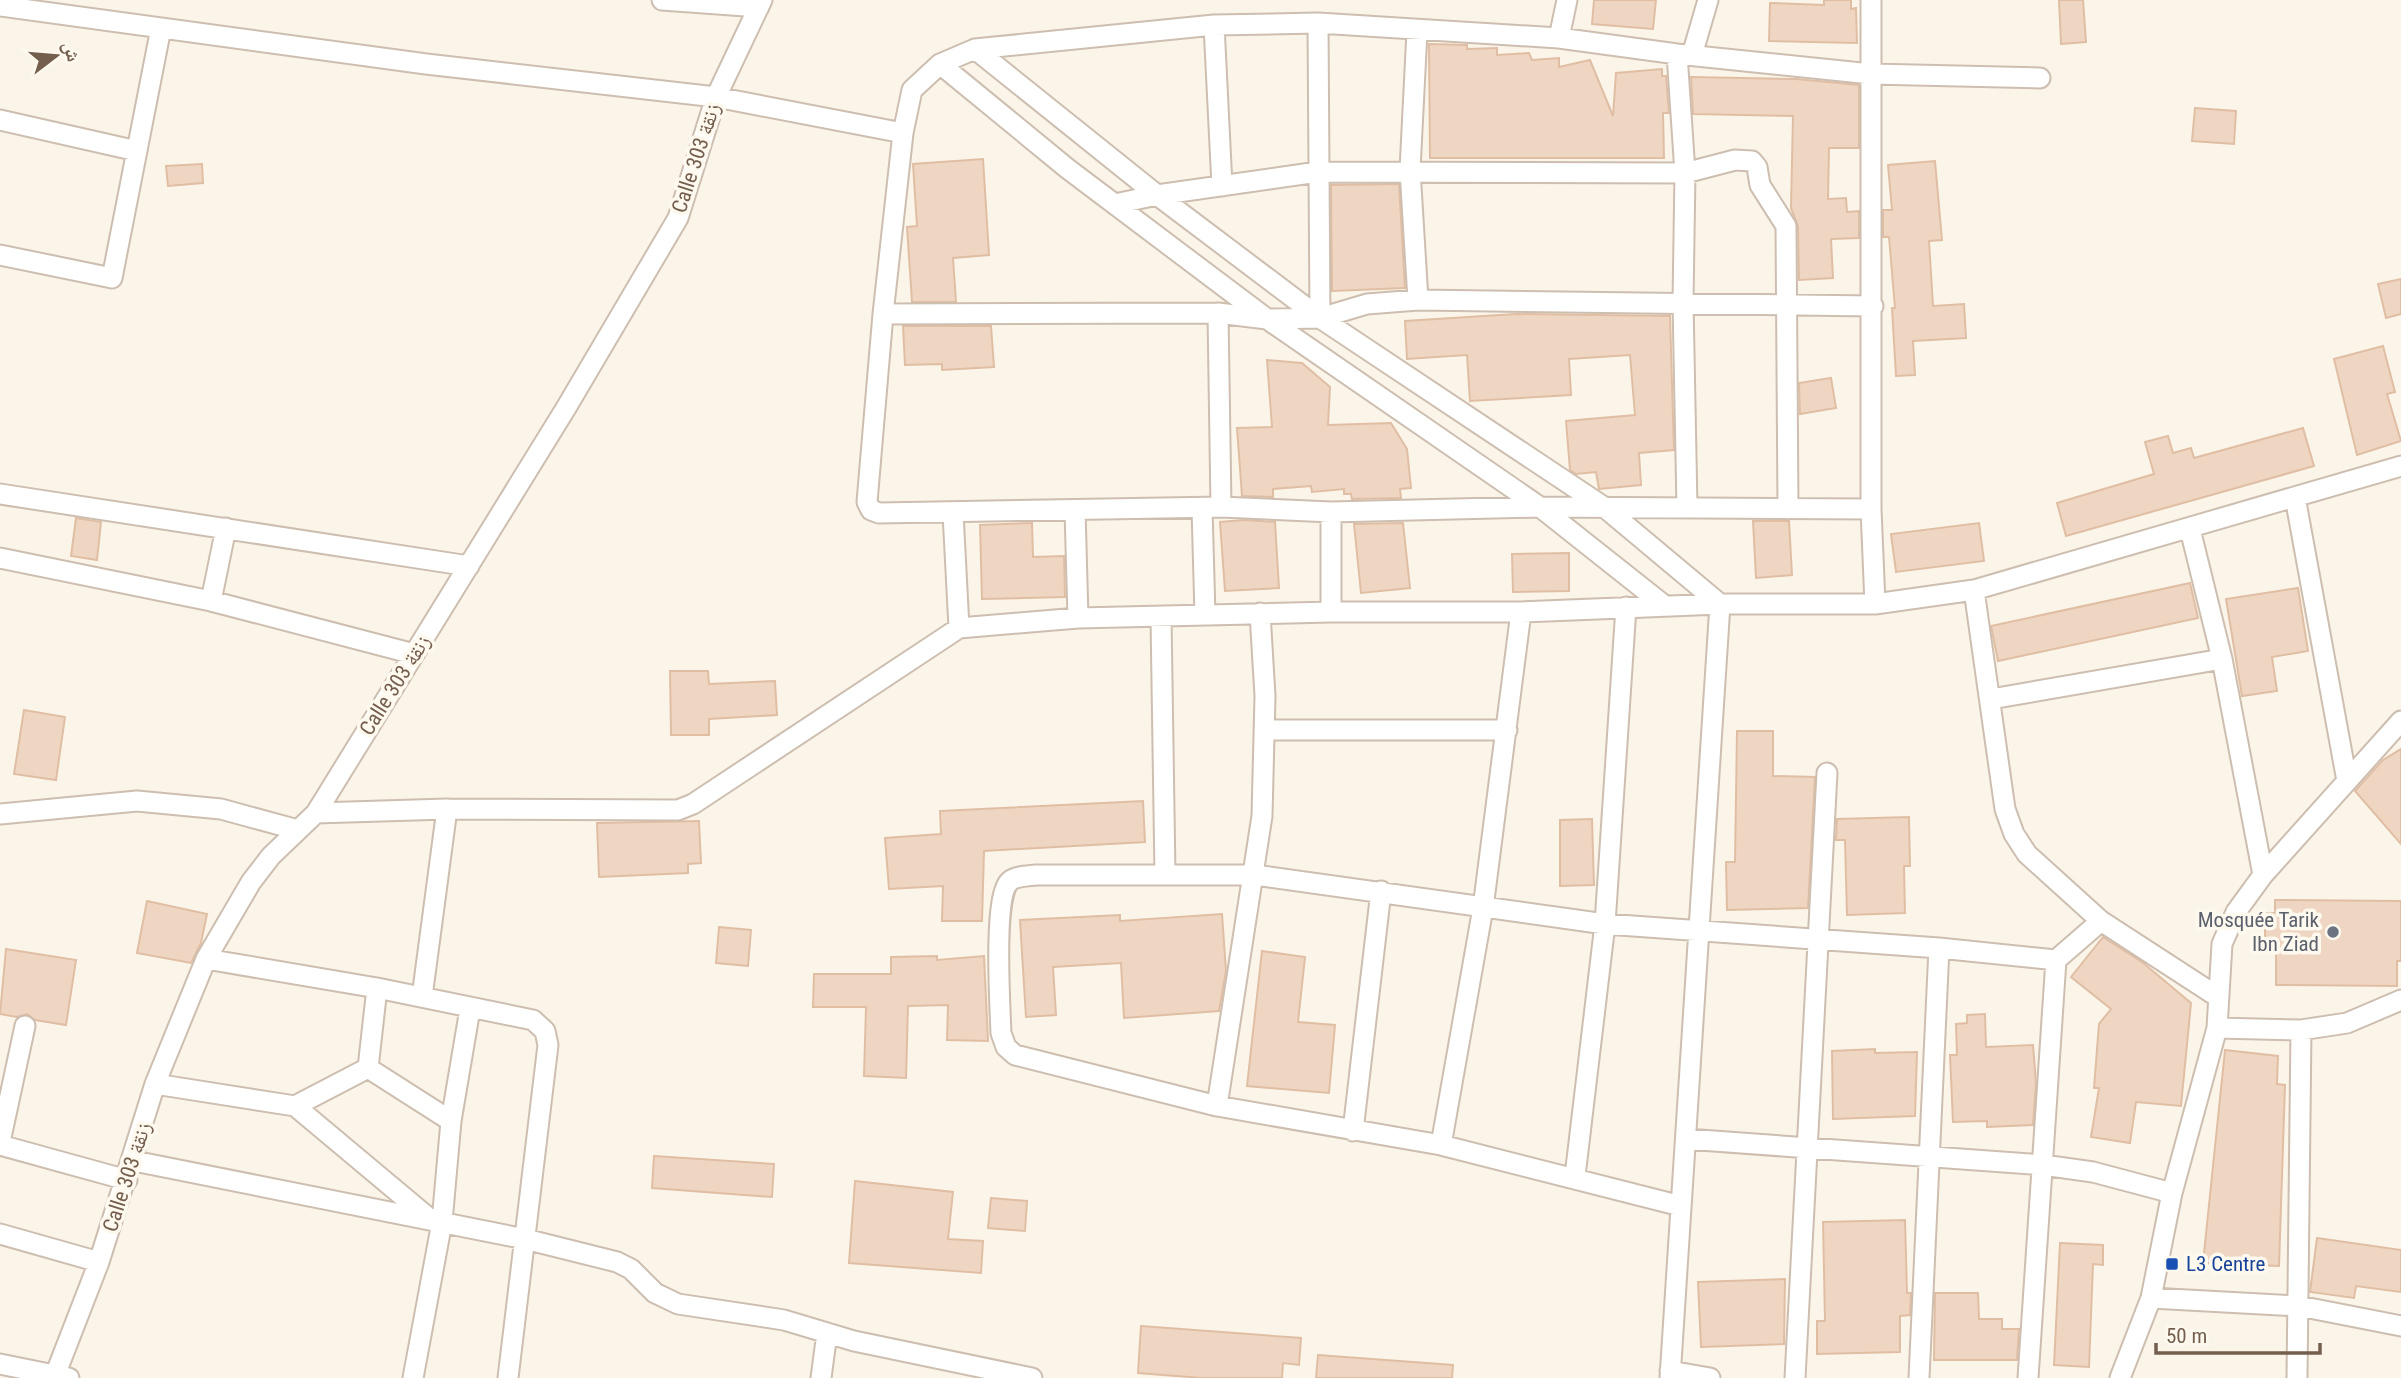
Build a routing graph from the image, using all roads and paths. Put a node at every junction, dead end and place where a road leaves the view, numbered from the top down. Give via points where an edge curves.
1 (662, 0) edge
2 (1567, 0) edge
3 (1708, 0) edge
4 (1871, 0) edge
5 (761, 4) edge
6 (0, 6) edge
7 (1318, 23) junction
8 (1214, 25) junction
9 (161, 28) junction
10 (1417, 31) junction
11 (1559, 38) junction
12 (975, 49) junction
13 (1684, 55) junction
14 (940, 64) junction
15 (1871, 74) junction
16 (2040, 78) dead end
17 (716, 97) junction
18 (0, 120) edge
19 (903, 133) junction
20 (137, 151) junction
21 (1410, 170) junction
22 (1318, 172) junction
23 (1685, 173) junction
24 (1222, 186) junction
25 (1157, 195) junction
26 (1115, 204) junction
27 (0, 255) edge
28 (1418, 300) junction
29 (1683, 302) junction
30 (1786, 306) junction
31 (1873, 306) junction
32 (1218, 313) junction
33 (884, 314) junction
34 (1320, 318) junction
35 (1267, 319) junction
36 (2401, 466) edge
37 (0, 494) edge
38 (2295, 497) junction
39 (1222, 507) junction
40 (1540, 507) junction
41 (1604, 507) junction
42 (1202, 508) junction
43 (1687, 508) junction
44 (1787, 509) junction
45 (1871, 509) junction
46 (1075, 510) junction
47 (1331, 512) junction
48 (953, 513) junction
49 (226, 528) junction
50 (2190, 529) junction
51 (0, 558) edge
52 (469, 566) junction
53 (1974, 590) junction
54 (211, 601) junction
55 (1720, 604) junction
56 (1875, 604) junction
57 (1664, 606) junction
58 (1626, 607) junction
59 (1331, 612) junction
60 (1521, 612) junction
61 (1260, 613) junction
62 (1205, 615) junction
63 (1161, 617) junction
64 (1078, 618) junction
65 (959, 628) junction
66 (414, 654) junction
67 (2222, 659) junction
68 (1991, 699) junction
69 (2401, 721) edge
70 (1265, 730) junction
71 (1507, 730) junction
72 (1827, 773) dead end
73 (2347, 781) junction
74 (447, 809) junction
75 (316, 813) junction
76 (0, 814) edge
77 (298, 830) junction
78 (1165, 875) junction
79 (1255, 875) junction
80 (2263, 875) junction
81 (1381, 891) junction
82 (1483, 908) junction
83 (2101, 921) junction
84 (1605, 924) junction
85 (1699, 933) junction
86 (1818, 939) junction
87 (1939, 948) junction
88 (206, 959) junction
89 (2056, 960) junction
90 (377, 988) junction
91 (422, 997) junction
92 (2218, 997) junction
93 (2398, 1004) edge
94 (470, 1009) junction
95 (25, 1026) dead end
96 (2217, 1028) junction
97 (2301, 1030) junction
98 (368, 1068) junction
99 (155, 1084) junction
100 (295, 1106) junction
101 (1217, 1107) junction
102 (451, 1121) junction
103 (1353, 1131) junction
104 (1686, 1139) junction
105 (0, 1144) edge
106 (1441, 1145) junction
107 (1807, 1149) junction
108 (1929, 1158) junction
109 (134, 1161) junction
110 (2043, 1165) junction
111 (1575, 1177) junction
112 (127, 1180) junction
113 (2172, 1193) junction
114 (1681, 1206) junction
115 (437, 1221) junction
116 (0, 1234) edge
117 (525, 1239) junction
118 (99, 1262) junction
119 (2151, 1298) junction
120 (2300, 1306) junction
121 (2401, 1326) edge
122 (827, 1333) junction
123 (0, 1364) edge
124 (1670, 1375) edge
125 (59, 1377) edge
126 (413, 1378) edge
127 (508, 1378) edge
128 (821, 1378) edge
129 (1032, 1378) edge
130 (1710, 1378) edge
131 (1795, 1378) edge
132 (1919, 1378) edge
133 (2028, 1378) edge
134 (2120, 1378) edge
135 (2297, 1378) edge

1 - 5 street
2 - 11 street
3 - 13 street
4 - 15 street
5 - 17 street, Calle 303 زنقة
6 - 9 street
7 - 8 street
7 - 10 street
7 - 22 street
8 - 12 street
8 - 24 street
9 - 17 street
9 - 20 street
10 - 11 street
10 - 21 street
11 - 13 street
12 - 14 street
12 - 25 street
13 - 15 street
13 - 23 street
14 - 19 street via 912,90
14 - 26 street
15 - 16 street
15 - 31 street
17 - 19 street
17 - 52 street, Calle 303 زنقة via 678,218
18 - 20 street
19 - 33 street
20 - 27 street via 112,278
21 - 22 street
21 - 23 street
21 - 28 street
22 - 24 street
22 - 34 street
23 - 29 street
23 - 30 street via 1744,159 1757,167 1760,185 1786,226
24 - 25 street
25 - 26 street
25 - 34 street
26 - 35 street
28 - 29 street
28 - 34 street via 1359,306
29 - 30 street
29 - 43 street
30 - 31 street
30 - 44 street
31 - 45 street
32 - 33 street
32 - 35 street
32 - 39 street
33 - 48 street via 867,502 878,513
34 - 35 street
34 - 41 street
35 - 40 street
36 - 38 street
37 - 49 street
38 - 50 street
38 - 73 street
39 - 42 street
39 - 47 street
40 - 41 street
40 - 47 street
40 - 57 street
41 - 43 street
41 - 55 street
42 - 46 street
42 - 62 street
43 - 44 street
44 - 45 street
45 - 56 street
46 - 48 street
46 - 64 street
47 - 59 street
48 - 65 street
49 - 52 street
49 - 54 street
50 - 53 street
50 - 67 street
51 - 54 street
52 - 66 street, Calle 303 زنقة
53 - 56 street
53 - 68 street
54 - 66 street
55 - 56 street
55 - 57 street
55 - 85 street
57 - 58 street
58 - 60 street
58 - 84 street
59 - 60 street
59 - 61 street
60 - 71 street
61 - 62 street
61 - 70 street
62 - 63 street
63 - 64 street
63 - 78 street
64 - 65 street
65 - 74 street via 678,810
66 - 75 street, Calle 303 زنقة
67 - 68 street
67 - 80 street
68 - 83 street via 2006,808 2014,834 2027,854
69 - 73 street
70 - 71 street
70 - 79 street
71 - 82 street
72 - 86 street
73 - 80 street
74 - 75 street
74 - 91 street
75 - 77 street, Calle 303 زنقة
76 - 77 street via 137,801 221,809
77 - 88 street, Calle 303 زنقة via 251,881
78 - 79 street
78 - 101 street via 1012,878 1003,888 1000,909 1000,1032 1006,1047 1028,1061
79 - 81 street
79 - 101 street
80 - 92 street via 2236,912 2222,944
81 - 82 street
81 - 103 street
82 - 84 street
82 - 106 street
83 - 89 street
83 - 92 street
84 - 85 street
84 - 111 street
85 - 86 street
85 - 104 street
86 - 87 street
86 - 107 street
87 - 89 street
87 - 108 street
88 - 90 street
88 - 99 street, Calle 303 زنقة
89 - 110 street
90 - 91 street
90 - 98 street
91 - 94 street
92 - 96 street
93 - 97 street via 2347,1023
94 - 102 street
94 - 117 street via 533,1020 548,1038
95 - 105 street
96 - 97 street
96 - 113 street
97 - 120 street
98 - 100 street
98 - 102 street
99 - 100 street
99 - 109 street, Calle 303 زنقة
100 - 115 street
101 - 103 street
102 - 115 street
103 - 106 street
104 - 107 street
104 - 114 street
105 - 112 street
106 - 111 street
107 - 108 street
107 - 131 street
108 - 110 street
108 - 132 street
109 - 112 street, Calle 303 زنقة
109 - 115 street
110 - 113 street via 2093,1172
110 - 133 street
111 - 114 street
112 - 118 street, Calle 303 زنقة
113 - 119 street
114 - 124 street
115 - 117 street
115 - 126 street
116 - 118 street
117 - 122 street via 625,1266 655,1293 678,1304 784,1320
117 - 127 street
118 - 125 street, Calle 303 زنقة
119 - 120 street
119 - 134 street
120 - 121 street
120 - 135 street
122 - 128 street
122 - 129 street
123 - 125 street
124 - 130 street

